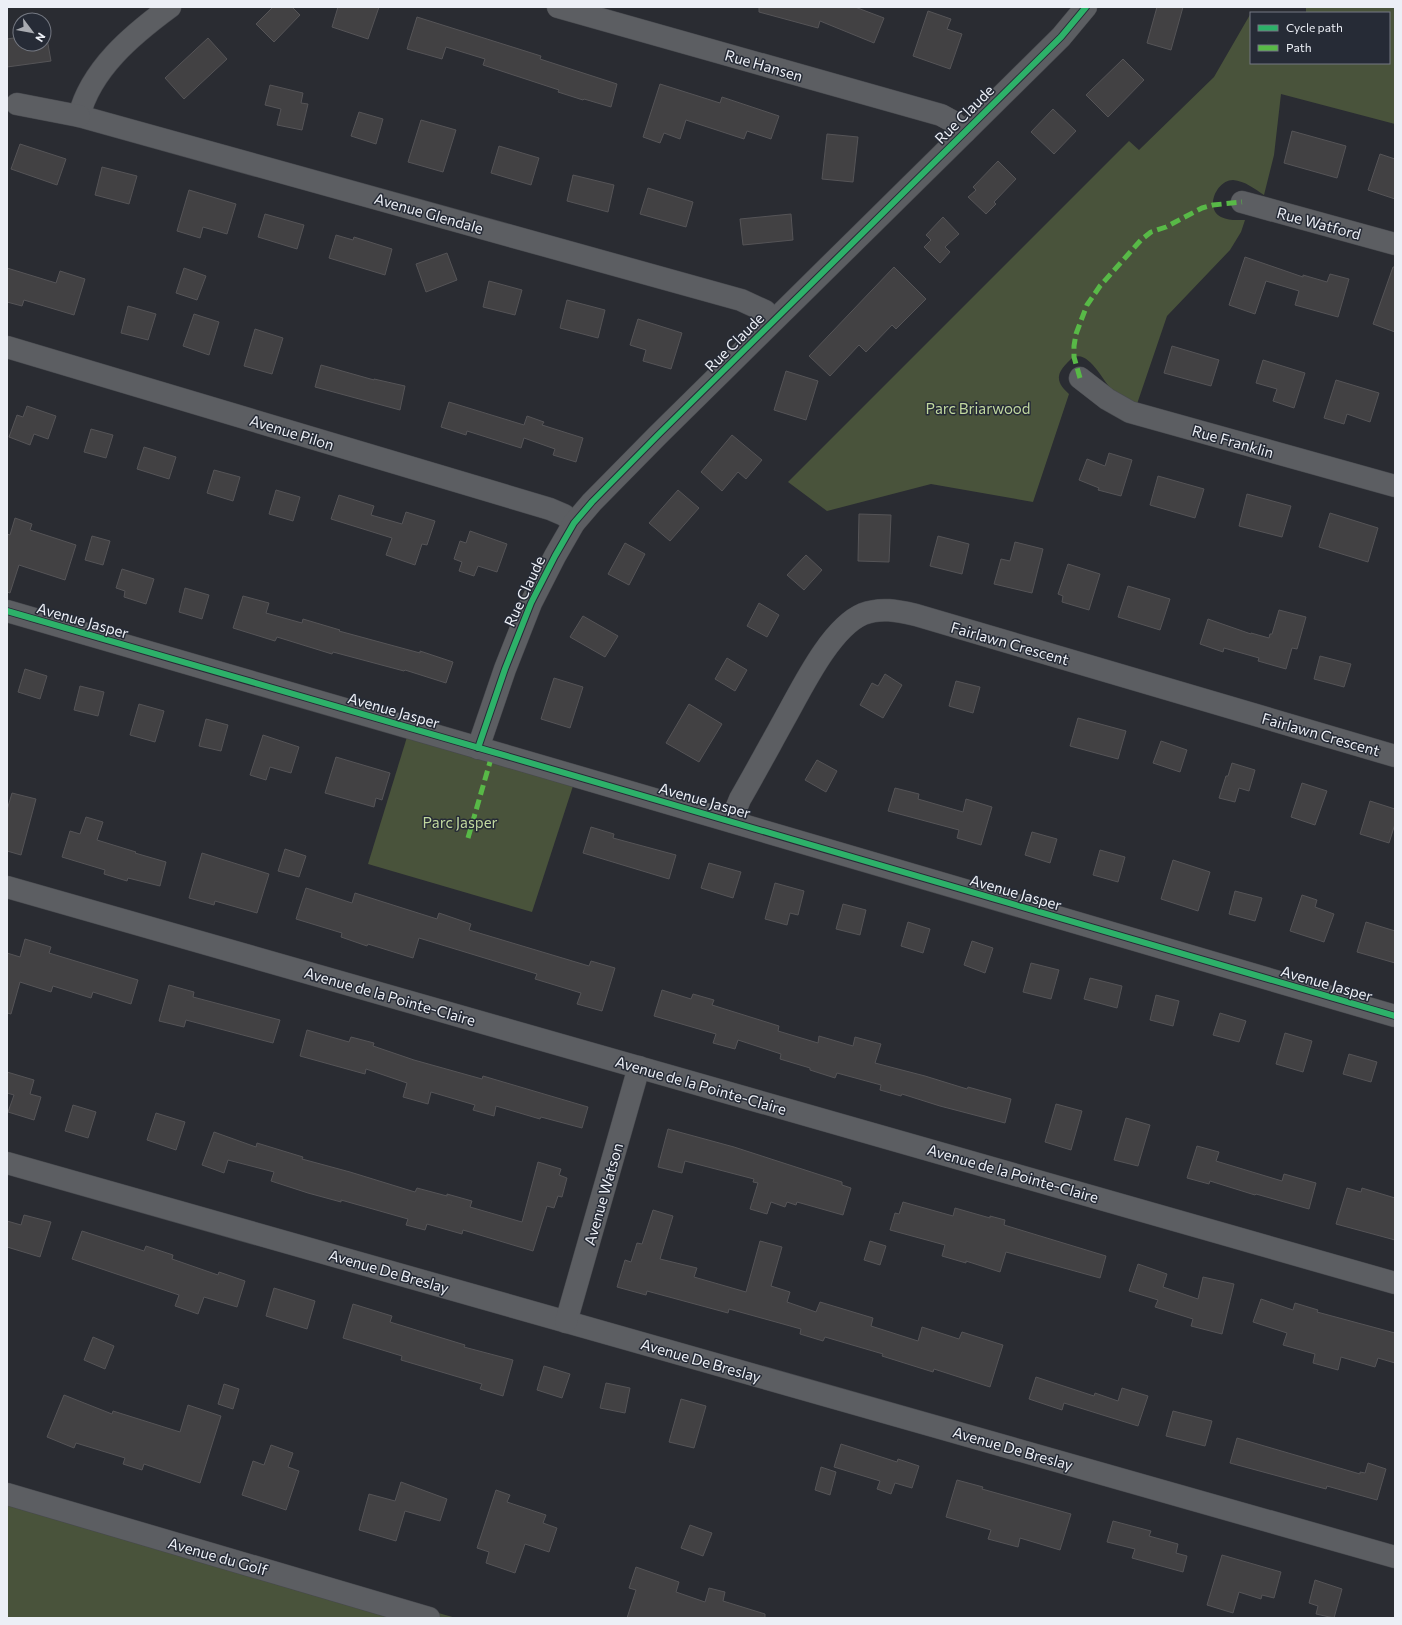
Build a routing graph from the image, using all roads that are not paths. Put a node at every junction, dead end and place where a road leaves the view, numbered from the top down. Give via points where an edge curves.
1 (558, 7) edge
2 (1086, 7) edge
3 (160, 11) edge
4 (17, 104) dead end
5 (78, 116) junction
6 (965, 132) junction
7 (1242, 202) dead end
8 (1395, 244) edge
9 (774, 320) junction
10 (7, 347) edge
11 (1080, 378) dead end
12 (1395, 486) edge
13 (574, 523) junction
14 (7, 612) edge
15 (478, 748) junction
16 (1395, 756) edge
17 (731, 821) junction
18 (7, 887) edge
19 (1395, 1016) edge
20 (640, 1067) junction
21 (7, 1163) edge
22 (1395, 1283) edge
23 (566, 1322) junction
24 (7, 1494) edge
25 (1395, 1557) edge
26 (429, 1618) edge

1 - 6 street, Rue Hansen via 940,115
2 - 6 street, Rue Claude
3 - 5 street via 102,67 83,100
4 - 5 street, Avenue Glendale
5 - 9 street, Avenue Glendale via 741,300 765,311
6 - 9 street, Rue Claude
7 - 8 street, Rue Watford
9 - 13 street, Rue Claude via 652,440
10 - 13 street, Avenue Pilon via 550,509
11 - 12 street, Rue Franklin via 1106,399 1130,412
13 - 15 street, Rue Claude via 531,602
14 - 15 street, Avenue Jasper
15 - 17 street, Avenue Jasper
16 - 17 street, Fairlawn Crescent via 916,615 887,609 863,614 852,620 828,647 744,793
17 - 19 street, Avenue Jasper
18 - 20 street, Avenue de la Pointe-Claire
20 - 22 street, Avenue de la Pointe-Claire
20 - 23 street, Avenue Watson
21 - 23 street, Avenue De Breslay
23 - 25 street, Avenue De Breslay
24 - 26 street, Avenue du Golf

